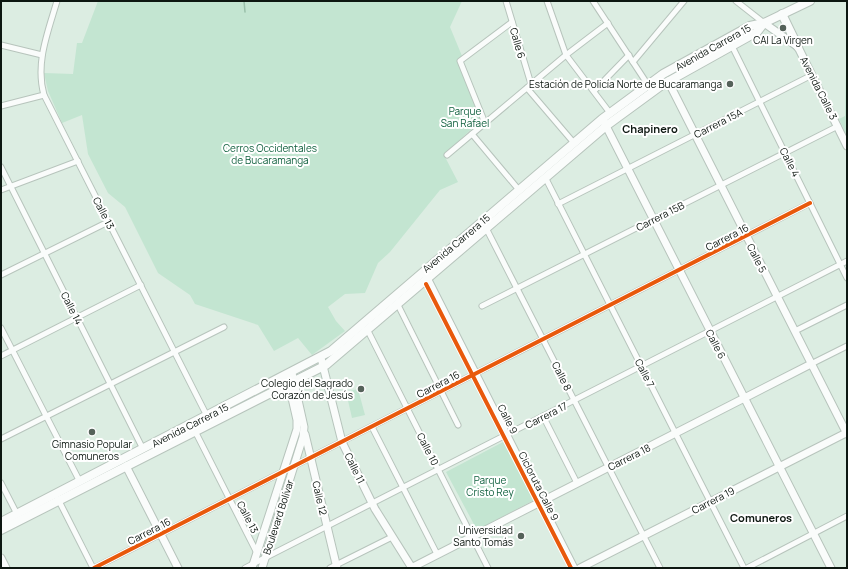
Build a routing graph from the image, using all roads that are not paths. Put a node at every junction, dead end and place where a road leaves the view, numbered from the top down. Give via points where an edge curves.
1 (57, 1) edge
2 (506, 1) edge
3 (547, 1) edge
4 (593, 1) edge
5 (684, 1) edge
6 (736, 1) edge
7 (810, 1) edge
8 (794, 4) edge
9 (782, 14) junction
10 (512, 22) junction
11 (764, 23) junction
12 (608, 24) junction
13 (1, 45) edge
14 (732, 46) junction
15 (798, 47) junction
16 (42, 55) junction
17 (566, 55) junction
18 (628, 55) junction
19 (633, 62) junction
20 (812, 75) junction
21 (668, 81) junction
22 (648, 85) junction
23 (529, 86) junction
24 (594, 91) junction
25 (44, 95) junction
26 (760, 102) junction
27 (1, 106) edge
28 (610, 113) junction
29 (604, 122) junction
30 (485, 123) junction
31 (838, 126) junction
32 (472, 134) junction
33 (695, 134) junction
34 (574, 143) junction
35 (847, 146) edge
36 (785, 152) junction
37 (447, 154) dead end
38 (78, 161) junction
39 (1, 167) edge
40 (628, 168) junction
41 (545, 177) junction
42 (10, 185) junction
43 (721, 185) junction
44 (1, 190) edge
45 (519, 190) junction
46 (810, 203) junction
47 (558, 204) junction
48 (653, 219) junction
49 (108, 222) junction
50 (486, 228) junction
51 (746, 236) junction
52 (45, 254) junction
53 (584, 254) junction
54 (847, 262) edge
55 (841, 264) junction
56 (679, 270) junction
57 (1, 275) edge
58 (425, 275) junction
59 (847, 278) edge
60 (140, 285) junction
61 (517, 288) junction
62 (777, 296) junction
63 (398, 305) junction
64 (610, 305) junction
65 (847, 305) edge
66 (482, 306) dead end
67 (77, 317) junction
68 (224, 327) dead end
69 (1, 328) edge
70 (368, 331) junction
71 (710, 331) junction
72 (795, 331) junction
73 (543, 339) junction
74 (847, 346) edge
75 (12, 350) junction
76 (174, 351) junction
77 (1, 356) edge
78 (320, 358) junction
79 (811, 364) junction
80 (641, 366) junction
81 (323, 367) junction
82 (289, 374) junction
83 (476, 374) junction
84 (110, 383) junction
85 (291, 383) junction
86 (441, 391) junction
87 (744, 398) junction
88 (574, 400) junction
89 (407, 409) junction
90 (46, 416) junction
91 (207, 416) junction
92 (543, 416) junction
93 (458, 425) dead end
94 (304, 427) junction
95 (372, 427) junction
96 (195, 431) junction
97 (675, 433) junction
98 (847, 433) edge
99 (507, 435) junction
100 (1, 439) edge
101 (342, 442) junction
102 (143, 449) junction
103 (311, 458) junction
104 (126, 466) junction
105 (294, 466) junction
106 (608, 467) junction
107 (779, 467) junction
108 (438, 470) junction
109 (283, 472) junction
110 (1, 483) edge
111 (577, 483) junction
112 (82, 485) junction
113 (403, 488) junction
114 (57, 497) junction
115 (230, 499) junction
116 (541, 502) junction
117 (710, 502) junction
118 (372, 504) junction
119 (16, 514) junction
120 (847, 516) edge
121 (1, 522) edge
122 (326, 527) junction
123 (1, 530) edge
124 (161, 534) junction
125 (813, 534) junction
126 (472, 536) junction
127 (643, 536) junction
128 (392, 537) junction
129 (257, 552) junction
130 (437, 554) junction
131 (1, 558) edge
132 (263, 564) edge
133 (253, 566) edge
134 (334, 567) edge
135 (6, 568) edge
136 (94, 568) edge
137 (178, 568) edge
138 (245, 568) edge
139 (411, 568) edge
140 (488, 568) edge
141 (574, 568) edge
142 (580, 568) edge
143 (660, 568) edge
144 (746, 568) edge
145 (830, 568) edge

1 - 16 street, Calle 13
2 - 10 street, Calle 6
3 - 17 street
4 - 12 street
5 - 19 street
6 - 11 street
7 - 8 main road
8 - 9 main road
9 - 11 main road
9 - 15 main road
10 - 23 street, Calle 6
10 - 30 street via 460,61
11 - 14 main road, Avenida Carrera 15 via 757,32
11 - 15 street, Avenida Calle 3
11 - 22 main road, Avenida Carrera 15 via 753,24
12 - 17 street
12 - 18 street
13 - 16 street
14 - 21 main road, Avenida Carrera 15
14 - 26 street, Calle 4
15 - 20 street, Avenida Calle 3
16 - 25 street, Calle 13 via 40,75
17 - 23 street
17 - 24 street
18 - 19 street
18 - 24 street
19 - 22 street
20 - 26 street, Carrera 15A
20 - 31 street, Avenida Calle 3
21 - 29 main road, Avenida Carrera 15
21 - 33 street, Calle 5
22 - 28 main road, Avenida Carrera 15
23 - 30 street
23 - 34 street, Calle 6
24 - 28 street
25 - 27 street
25 - 38 street, Calle 13
26 - 33 street, Carrera 15A
26 - 36 street, Calle 4
28 - 29 main road, Avenida Carrera 15
29 - 34 main road, Avenida Carrera 15
29 - 40 street, Calle 6
29 - 41 main road, Avenida Carrera 15
30 - 32 street
31 - 35 street, Avenida Calle 3
31 - 36 street, Carrera 15B
32 - 37 street
32 - 45 street
33 - 40 street, Carrera 15A
33 - 43 street, Calle 5
34 - 45 main road, Avenida Carrera 15
36 - 43 street, Carrera 15B
36 - 46 street, Calle 4
38 - 42 street
38 - 49 street, Calle 13
39 - 42 street, Calle 14
40 - 47 street, Carrera 15A
40 - 48 street, Calle 6
41 - 47 street, Calle 7
41 - 50 main road, Avenida Carrera 15
42 - 44 street
42 - 52 street, Calle 14
43 - 48 street, Carrera 15B
43 - 51 street, Calle 5
45 - 58 main road, Avenida Carrera 15
46 - 51 street, Carrera 16
46 - 55 street, Calle 4
47 - 53 street, Calle 7
48 - 53 street, Carrera 15B
48 - 56 street, Calle 6
49 - 52 street
49 - 60 street, Calle 13
50 - 58 main road, Avenida Carrera 15
50 - 61 street, Calle 8
51 - 56 street, Carrera 16
51 - 62 street, Calle 5
52 - 57 street
52 - 67 street, Calle 14
53 - 61 street, Carrera 15B
53 - 64 street, Calle 7
54 - 55 street, Carrera 17
55 - 59 street, Calle 4
55 - 62 street, Carrera 17
56 - 64 street, Carrera 16
56 - 71 street, Calle 6
58 - 63 main road, Avenida Carrera 15
58 - 78 main road, Avenida Carrera 15
58 - 83 street, Calle 9
60 - 67 street
60 - 76 street, Calle 13
61 - 66 street, Carrera 15B
61 - 73 street, Calle 8
62 - 71 street, Carrera 17
62 - 72 street, Calle 5
63 - 70 main road, Avenida Carrera 15
63 - 86 street
64 - 73 street, Carrera 16
64 - 80 street, Calle 7
65 - 72 street
67 - 75 street
67 - 84 street, Calle 14
68 - 76 street
69 - 75 street
70 - 81 main road, Avenida Carrera 15
70 - 89 street, Calle 10
71 - 80 street, Carrera 17
71 - 87 street, Calle 6
72 - 79 street, Calle 5
73 - 83 street, Carrera 16
73 - 88 street, Calle 8
74 - 79 street, Carrera 18
75 - 77 street
75 - 90 street
76 - 84 street
76 - 91 street, Calle 13
78 - 81 street, Calle 11
78 - 82 main road, Avenida Carrera 15
79 - 87 street, Carrera 18
79 - 98 street, Calle 5
80 - 88 street, Carrera 17
80 - 97 street, Calle 7
81 - 85 main road, Avenida Carrera 15
81 - 101 street, Calle 11
82 - 85 street
82 - 91 main road, Avenida Carrera 15
83 - 86 street, Carrera 16
83 - 99 street, Calle 9
84 - 90 street
84 - 102 street, Calle 14
85 - 94 street, Boulevard Bolívar
85 - 96 main road, Avenida Carrera 15
85 - 109 street, Boulevard Bolívar via 297,429
86 - 89 street, Carrera 16
86 - 93 street
87 - 97 street, Carrera 18
87 - 107 street, Calle 6
88 - 92 street, Carrera 17
88 - 106 street, Calle 8
89 - 95 street, Carrera 16
89 - 108 street, Calle 10
90 - 100 street
90 - 112 street
91 - 102 main road, Avenida Carrera 15
92 - 99 street, Carrera 17
92 - 111 street
94 - 103 street, Calle 12
94 - 105 street, Boulevard Bolívar
95 - 101 street, Carrera 16
95 - 113 street
96 - 104 main road, Avenida Carrera 15
96 - 115 street, Calle 13
97 - 106 street, Carrera 18
97 - 117 street, Calle 7
98 - 107 street, Carrera 19
99 - 108 street, Carrera 17
99 - 116 street, Calle 9
101 - 103 street, Carrera 16
101 - 118 street, Calle 11
102 - 112 main road, Avenida Carrera 15
103 - 105 street, Carrera 16
103 - 122 street, Calle 12
104 - 112 main road, Avenida Carrera 15
104 - 124 street
105 - 109 street, Carrera 16
105 - 132 street, Boulevard Bolívar
106 - 111 street, Carrera 18
106 - 127 street, Calle 8
107 - 117 street, Carrera 19
107 - 125 street, Calle 6
108 - 113 street, Carrera 17
108 - 126 street, Calle 10
109 - 115 street, Carrera 16
109 - 129 street, Boulevard Bolívar
110 - 119 street
111 - 116 street, Carrera 18
112 - 114 main road, Avenida Carrera 15
113 - 118 street, Carrera 17
113 - 130 street
114 - 119 main road, Avenida Carrera 15
114 - 123 main road, Avenida Carrera 15
114 - 136 street
115 - 124 street, Carrera 16
115 - 129 street, Calle 13
116 - 126 street, Carrera 18
116 - 141 street, Calle 9
117 - 127 street, Carrera 19
117 - 144 street, Calle 7
118 - 122 street, Carrera 17
118 - 128 street, Calle 11
119 - 121 main road, Avenida Carrera 15
120 - 125 street
122 - 132 street, Carrera 17
122 - 134 street, Calle 12
124 - 136 street, Carrera 16
124 - 137 street
125 - 144 street
125 - 145 street, Calle 6
126 - 130 street, Carrera 18
126 - 140 street, Calle 10
127 - 142 street, Carrera 19
127 - 143 street, Calle 8
128 - 134 street
128 - 139 street, Calle 11
129 - 132 street, Calle 13
129 - 133 street, Boulevard Bolívar
130 - 139 street, Carrera 18
131 - 135 street
132 - 133 street, Carrera 17
133 - 138 street, Carrera 17

